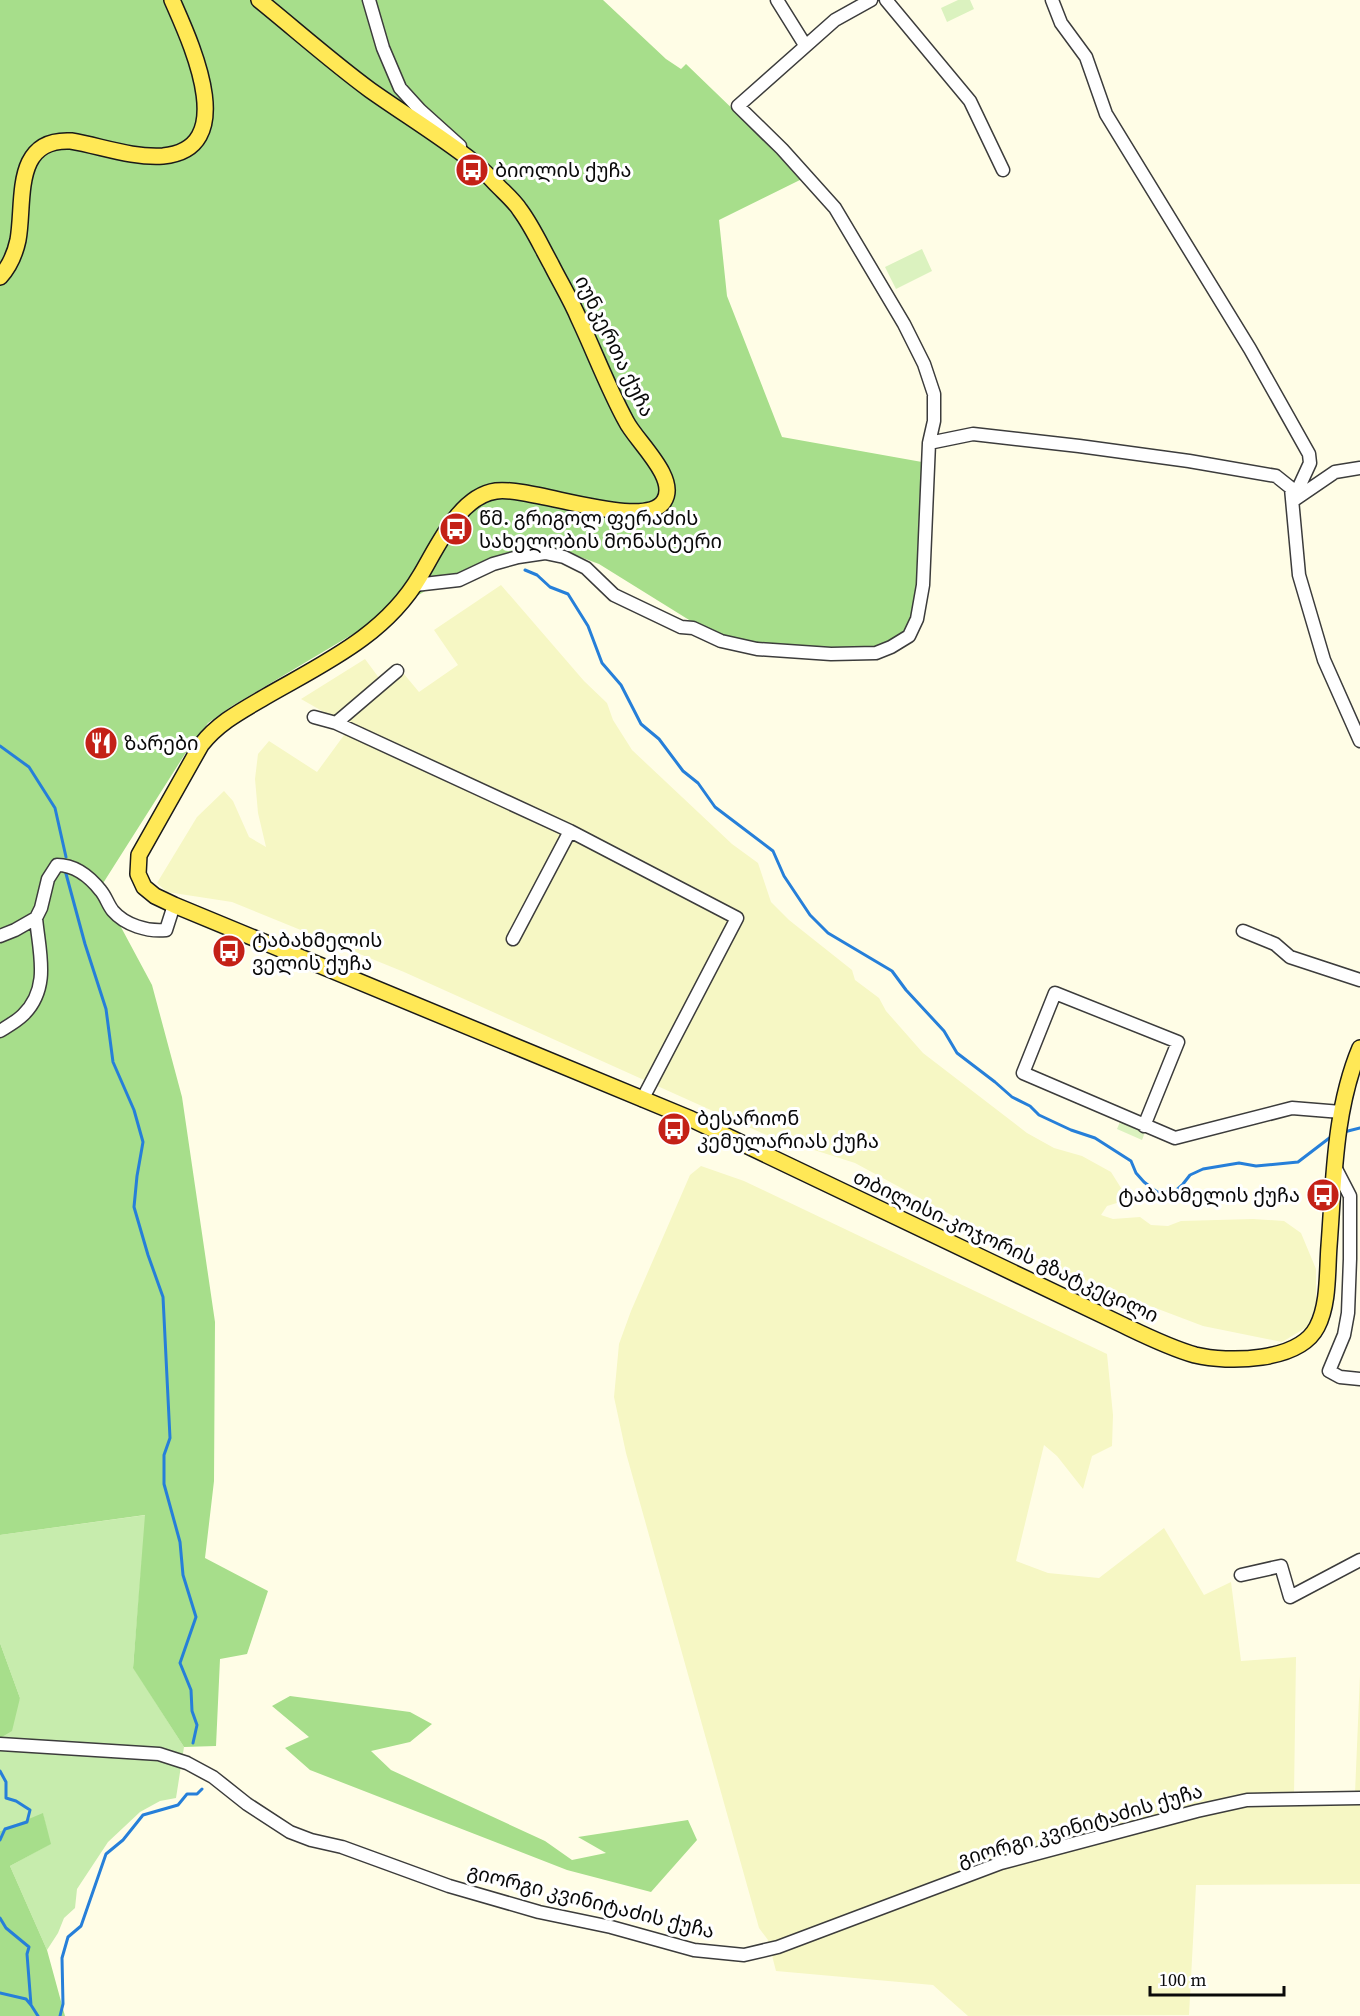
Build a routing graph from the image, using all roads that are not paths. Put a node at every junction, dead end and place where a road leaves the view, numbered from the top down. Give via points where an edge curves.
1 (172, 0) edge
2 (259, 0) edge
3 (369, 0) edge
4 (777, 0) edge
5 (871, 0) edge
6 (886, 0) edge
7 (1052, 0) edge
8 (805, 45) junction
9 (475, 163) junction
10 (1003, 170) dead end
11 (0, 278) edge
12 (929, 443) junction
13 (1360, 468) edge
14 (1293, 500) junction
15 (415, 585) junction
16 (397, 671) dead end
17 (314, 717) dead end
18 (336, 723) junction
19 (1360, 741) edge
20 (570, 831) junction
21 (174, 905) junction
22 (36, 918) junction
23 (1243, 931) dead end
24 (0, 936) edge
25 (513, 939) dead end
26 (1360, 980) edge
27 (0, 1030) edge
28 (1360, 1048) edge
29 (642, 1100) junction
30 (1341, 1112) junction
31 (1144, 1125) junction
32 (1335, 1167) junction
33 (1355, 1199) edge
34 (1360, 1379) edge
35 (1360, 1560) edge
36 (1241, 1575) dead end
37 (0, 1744) edge
38 (1360, 1798) edge

1 - 11 main road via 204,86 206,114 200,134 176,154 164,156 144,156 71,141 39,149 22,182 14,255
2 - 9 main road, იუნკერთა ქუჩა via 368,88
3 - 9 street via 400,88
4 - 8 street
5 - 8 street via 835,20
6 - 10 street via 970,101
7 - 14 street via 1061,24 1086,57 1106,114 1250,349 1309,454 1310,463
8 - 12 street via 738,106 835,208 904,324 934,394
9 - 15 main road, იუნკერთა ქუჩა via 525,217 578,317 628,427 664,475 667,492 664,501 646,513 624,513 524,492 482,494 455,519
12 - 14 street via 973,434 1189,461 1276,476 1290,488
12 - 15 street via 923,585 917,618 909,636 876,653 757,649 721,641 614,595 586,568 545,553 493,564 459,579
13 - 14 street via 1335,472
14 - 19 street via 1299,575 1324,660
15 - 21 main road, იუნკერთა ქუჩა via 392,614 356,645 237,713 211,732 201,745 139,855 138,874 144,887
16 - 18 street
17 - 18 street
18 - 20 street
20 - 25 street
20 - 29 street via 737,918
21 - 22 street via 166,930 147,930 114,912 84,874 68,865 57,865 48,879
21 - 29 main road, თბილისი-კოჯორის გზატკეცილი
22 - 24 street
22 - 27 street via 42,977 38,998 23,1016
23 - 26 street via 1275,944 1290,957
28 - 30 main road, თბილისი-კოჯორის გზატკეცილი
29 - 32 main road, თბილისი-კოჯორის გზატკეცილი via 691,1119 1157,1341 1196,1355 1227,1358 1285,1352 1311,1338 1318,1326 1326,1292
30 - 31 street via 1293,1108 1175,1138
30 - 32 main road, თბილისი-კოჯორის გზატკეცილი
31 - 31 street via 1178,1042 1055,993 1023,1073
32 - 33 street
33 - 34 street via 1348,1313 1344,1335 1329,1371 1340,1377
35 - 36 street via 1290,1597 1281,1566
37 - 38 street, გიორგი კვინიტაძის ქუჩა via 159,1754 213,1777 290,1832 311,1840 539,1912 694,1950 732,1955 778,1947 1001,1863 1197,1811 1247,1800

